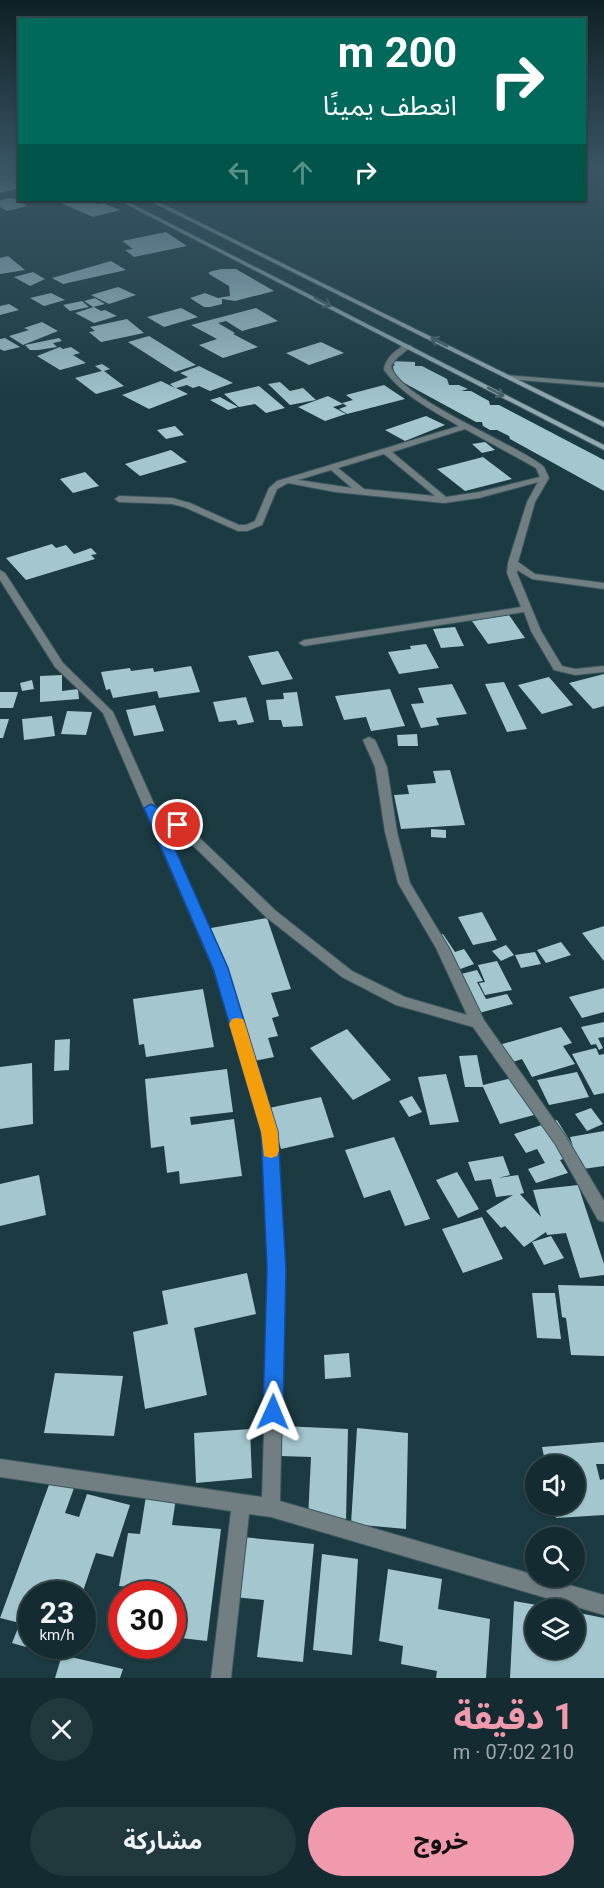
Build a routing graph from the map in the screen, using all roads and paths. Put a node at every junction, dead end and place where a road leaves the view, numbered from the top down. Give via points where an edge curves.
1 (218, 249) edge
2 (250, 249) edge
3 (408, 346) junction
4 (508, 377) junction
5 (604, 385) edge
6 (604, 425) edge
7 (467, 426) junction
8 (604, 448) edge
9 (385, 450) junction
10 (331, 466) junction
11 (545, 478) junction
12 (288, 480) junction
13 (362, 492) junction
14 (119, 499) dead end
15 (444, 500) junction
16 (513, 563) junction
17 (0, 573) edge
18 (604, 586) edge
19 (527, 609) junction
20 (304, 643) dead end
21 (604, 669) edge
22 (369, 740) dead end
23 (151, 808) junction
24 (478, 1023) junction
25 (604, 1215) edge
26 (0, 1468) edge
27 (241, 1503) junction
28 (271, 1508) junction
29 (604, 1605) edge
30 (221, 1678) edge

1 -> 3 main road
4 -> 2 main road
3 - 7 street via 388,365 396,383
3 -> 8 main road
4 - 5 street
4 - 6 main road
7 - 9 street
7 - 11 street via 540,467
9 - 10 street
9 - 15 street
10 - 12 street
10 - 13 street
11 - 15 street
11 - 16 street via 531,501
12 - 13 street
12 - 14 street via 273,488 259,523 247,528 238,528 172,501
13 - 15 street
16 - 18 street via 532,576
16 - 19 street via 512,573
17 - 23 street via 60,664 108,712
19 - 20 street
19 - 21 street via 558,668 578,673
22 - 24 street via 381,767 404,883 442,948
23 - 24 street via 178,825 271,914 347,974 401,1000
23 - 28 street via 220,968 270,1132 276,1269
24 - 25 street via 561,1141
26 - 27 street
27 - 28 street
27 - 30 street
28 - 29 street

